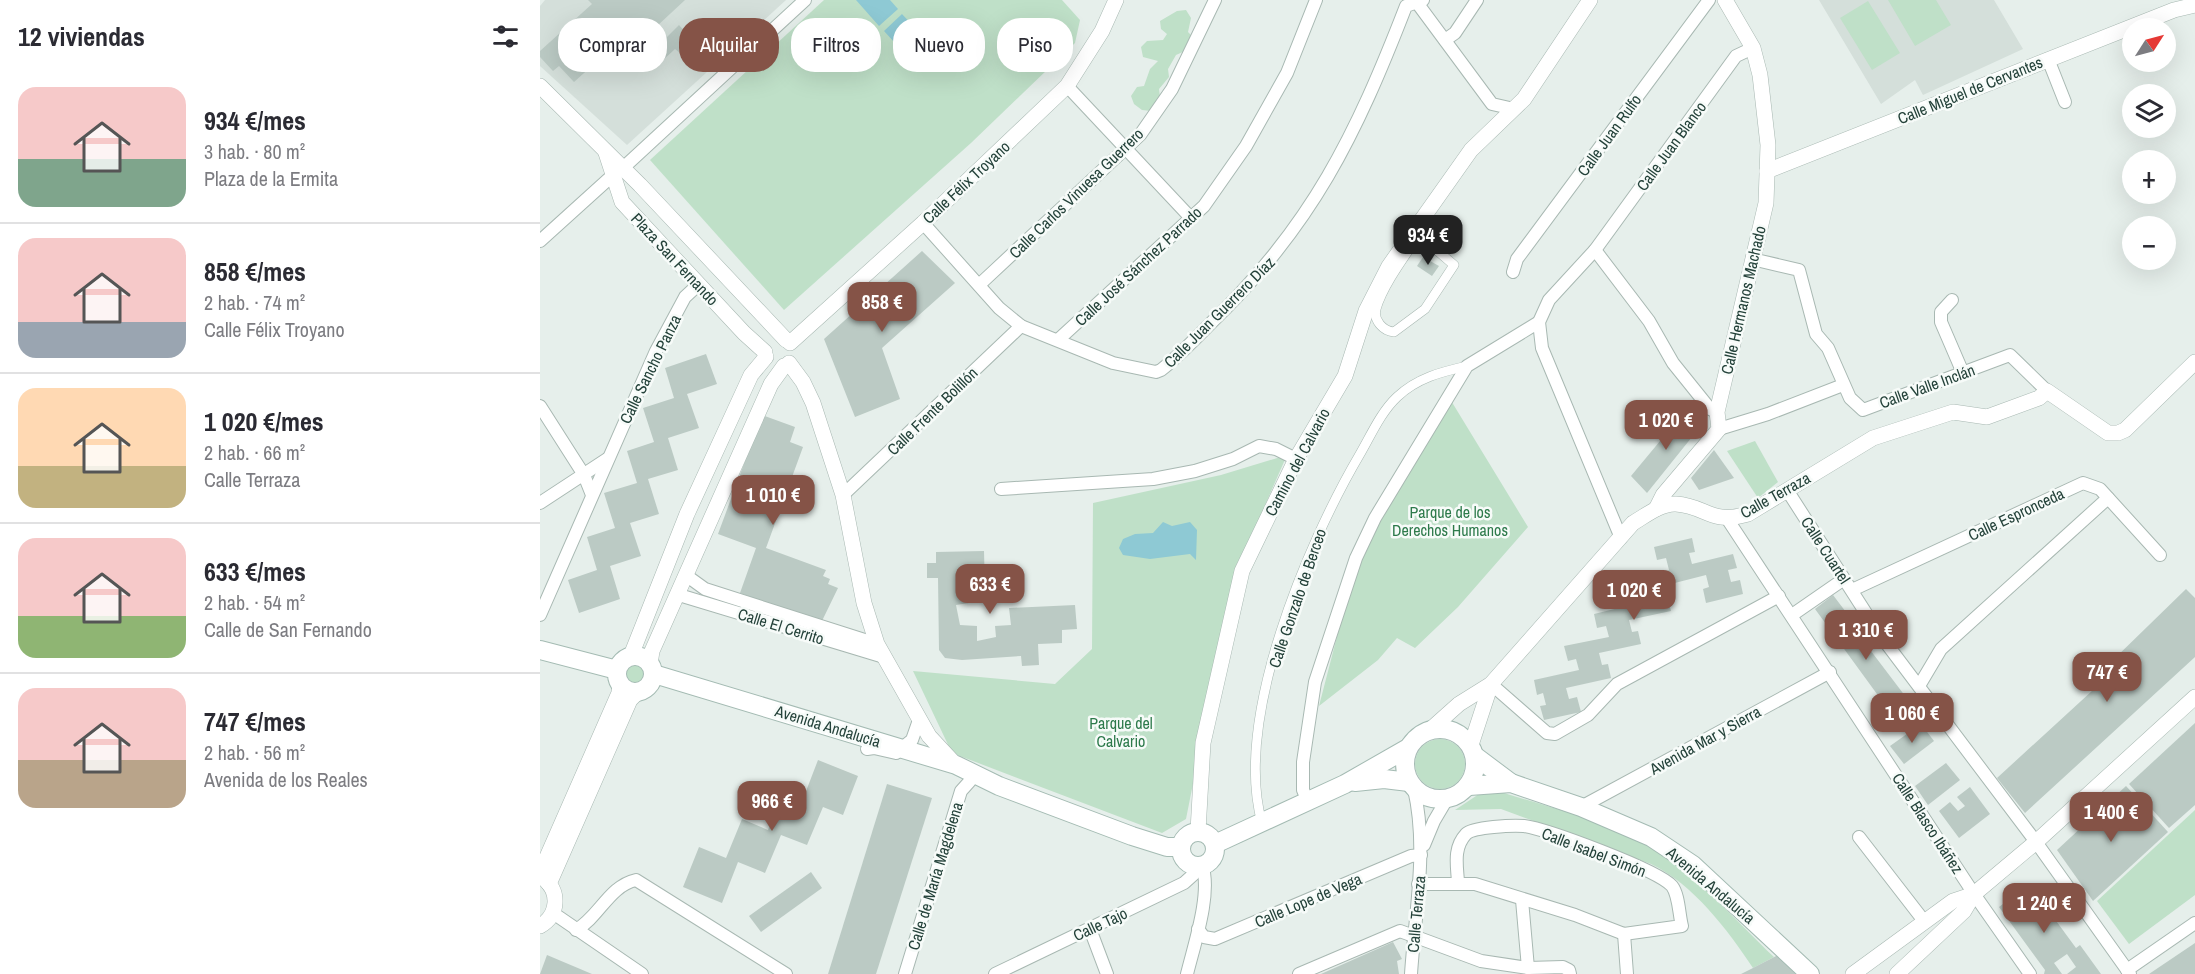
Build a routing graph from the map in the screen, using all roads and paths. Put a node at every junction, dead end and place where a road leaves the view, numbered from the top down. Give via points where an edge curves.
1 (805, 0) edge
2 (1116, 0) edge
3 (1215, 0) edge
4 (1316, 0) edge
5 (1477, 0) edge
6 (1590, 0) edge
7 (1709, 0) edge
8 (1725, 0) edge
9 (1418, 1) edge
10 (2177, 5) edge
11 (2195, 5) edge
12 (1445, 40) junction
13 (1753, 48) junction
14 (2048, 59) junction
15 (540, 86) edge
16 (1067, 86) junction
17 (2065, 102) dead end
18 (1492, 104) junction
19 (1514, 109) junction
20 (1491, 130) junction
21 (1125, 148) junction
22 (618, 171) junction
23 (1767, 171) junction
24 (1190, 217) junction
25 (923, 223) junction
26 (1419, 235) joint
27 (540, 241) edge
28 (1595, 250) junction
29 (1752, 259) junction
30 (1514, 272) dead end
31 (699, 284) junction
32 (979, 285) junction
33 (1952, 300) dead end
34 (1539, 322) junction
35 (1021, 326) junction
36 (1058, 340) junction
37 (788, 342) junction
38 (766, 354) junction
39 (2195, 362) edge
40 (786, 365) junction
41 (1467, 366) junction
42 (1963, 373) junction
43 (1842, 385) junction
44 (2047, 391) junction
45 (540, 406) edge
46 (1717, 412) junction
47 (1719, 429) junction
48 (608, 459) junction
49 (1296, 459) junction
50 (584, 475) junction
51 (1001, 489) dead end
52 (1787, 490) junction
53 (592, 495) junction
54 (843, 495) junction
55 (2108, 498) junction
56 (540, 503) edge
57 (1656, 509) junction
58 (1728, 520) junction
59 (1621, 538) junction
60 (2160, 555) dead end
61 (687, 576) junction
62 (1844, 579) junction
63 (1852, 590) junction
64 (679, 595) junction
65 (1779, 596) junction
66 (540, 615) edge
67 (1792, 615) junction
68 (540, 650) edge
69 (880, 650) junction
70 (621, 671) junction
71 (1830, 672) junction
72 (648, 678) junction
73 (1491, 684) junction
74 (1919, 686) junction
75 (2195, 697) edge
76 (919, 720) junction
77 (1431, 729) junction
78 (1408, 748) junction
79 (867, 749) junction
80 (902, 749) junction
81 (1473, 750) junction
82 (956, 765) junction
83 (970, 781) junction
84 (1511, 783) junction
85 (1345, 784) junction
86 (1412, 785) junction
87 (999, 786) junction
88 (1469, 786) junction
89 (1447, 799) junction
90 (1308, 802) junction
91 (1581, 807) junction
92 (1262, 823) junction
93 (1198, 831) junction
94 (1859, 837) dead end
95 (2036, 842) junction
96 (1215, 844) junction
97 (1181, 847) junction
98 (1421, 855) junction
99 (1199, 865) junction
100 (543, 878) edge
101 (1458, 882) junction
102 (1418, 884) junction
103 (1974, 894) junction
104 (1522, 900) junction
105 (553, 913) junction
106 (1924, 921) junction
107 (2195, 923) edge
108 (540, 926) edge
109 (1090, 929) junction
110 (1198, 929) junction
111 (576, 930) junction
112 (1414, 934) junction
113 (1624, 934) junction
114 (1528, 968) junction
115 (1809, 971) edge
116 (2128, 972) edge
117 (642, 974) edge
118 (786, 974) edge
119 (905, 974) edge
120 (995, 974) edge
121 (1107, 974) edge
122 (1188, 974) edge
123 (1299, 974) edge
124 (1411, 974) edge
125 (1570, 974) edge
126 (1628, 974) edge
127 (1853, 974) edge
128 (1898, 974) edge
129 (2030, 974) edge

1 - 22 street
2 - 16 street, Calle Félix Troyano via 1102,31
3 - 21 street, Calle Carlos Vinuesa Guerrero via 1172,89 1140,135
4 - 24 street, Calle José Sánchez Parrado via 1287,73 1246,146 1204,206
5 - 12 street via 1455,33
6 - 19 street, Camino del Calvario
7 - 30 street, Calle Juan Rulfo via 1517,259
8 - 13 street, Calle Hermanos Machado
9 - 12 street
9 - 36 street, Calle Juan Guerrero Díaz via 1406,6 1376,83 1338,163 1307,211 1256,277 1168,365 1156,372 1113,363
10 - 11 street, Calle Miguel de Cervantes
10 - 14 street, Calle Miguel de Cervantes
12 - 18 street
13 - 23 street, Calle Hermanos Machado via 1768,145
13 - 28 street, Calle Juan Blanco via 1736,56
14 - 17 street
14 - 23 street, Calle Miguel de Cervantes
15 - 22 street via 606,153
16 - 21 street
16 - 25 street, Calle Félix Troyano
18 - 19 street
18 - 20 street
19 - 20 street, Camino del Calvario
20 - 49 street, Camino del Calvario via 1471,150 1389,266 1366,311 1345,376
21 - 24 street
21 - 32 street, Calle Carlos Vinuesa Guerrero
22 - 27 street
22 - 31 street, Plaza San Fernando via 622,202
22 - 37 street, Plaza San Fernando
23 - 29 street, Calle Hermanos Machado via 1766,203
24 - 36 street, Calle José Sánchez Parrado
25 - 32 street, Calle Juan Guerrero Díaz
25 - 37 street, Calle Félix Troyano
26 - 26 street via 1454,265 1425,309 1394,332 1387,331 1376,320 1375,310
28 - 34 street, Calle Juan Blanco via 1550,300
28 - 46 street via 1649,321 1673,363 1710,409
29 - 43 street via 1799,270 1816,334 1828,348
29 - 46 street, Calle Hermanos Machado
31 - 38 street, Plaza San Fernando
31 - 48 street, Calle Sancho Panza via 685,297 656,351
32 - 35 street, Calle Juan Guerrero Díaz
33 - 42 street via 1941,312 1941,322
34 - 41 street
34 - 59 street via 1542,348
35 - 36 street, Calle Juan Guerrero Díaz
35 - 54 street, Calle Frente Bolillón
37 - 38 street via 780,338 770,342
37 - 40 street via 794,353
38 - 40 street via 773,365
38 - 70 street via 751,375 687,514 632,653
39 - 44 street via 2118,433 2108,433
40 - 54 street via 803,382 813,403
40 - 61 street via 771,384
41 - 90 street via 1399,477 1356,558 1315,682 1303,762 1303,790
41 - 92 street, Calle Gonzalo de Berceo via 1421,380 1395,399 1340,487 1314,540 1279,640 1257,728 1255,798
42 - 43 street, Calle Valle Inclán via 1863,410
42 - 44 street, Calle Valle Inclán via 2010,355
43 - 47 street
44 - 52 street, Calle Terraza via 2039,398 1987,417 1953,412 1873,438
45 - 50 street
46 - 47 street, Calle Hermanos Machado
47 - 57 street via 1663,495
48 - 50 street
48 - 53 street, Calle Sancho Panza
49 - 51 street via 1259,446 1233,459 1153,479
49 - 93 street, Camino del Calvario via 1242,572 1203,743
50 - 53 street
50 - 56 street
52 - 58 street, Calle Terraza via 1748,514
52 - 62 street, Calle Cuartel
53 - 66 street, Calle Sancho Panza
54 - 69 street via 864,603
55 - 60 street, Calle Espronceda
55 - 63 street, Calle Espronceda via 2094,485 2083,483
55 - 74 street via 1941,649
57 - 58 street, Calle Terraza via 1676,504
57 - 59 street, Calle Terraza via 1633,523
58 - 65 street, Calle Blasco Ibáñez
59 - 73 street, Calle Terraza
61 - 64 street
61 - 69 street, Calle El Cerrito via 705,589
62 - 63 street, Calle Cuartel
62 - 67 street
63 - 74 street, Calle Cuartel
64 - 69 street, Calle El Cerrito
64 - 72 street via 652,651
65 - 67 street, Calle Blasco Ibáñez
65 - 73 street via 1617,684 1588,715 1555,734 1547,733
67 - 71 street, Calle Blasco Ibáñez
68 - 70 main road
69 - 76 street
70 - 72 main road via 628,691
70 - 72 main road via 636,656
70 - 100 street via 619,693
71 - 91 street, Avenida Mar y Sierra
71 - 103 street, Calle Blasco Ibáñez
72 - 79 main road, Avenida Andalucía
72 - 80 main road, Avenida Andalucía
72 - 100 street via 630,700
73 - 77 street, Calle Terraza via 1459,704
73 - 81 street, Calle Terraza
74 - 95 street, Calle Cuartel
75 - 95 street
76 - 80 street via 915,734
76 - 82 street via 938,748
77 - 78 main road
77 - 81 main road via 1453,730
78 - 85 main road
78 - 86 main road via 1405,761
79 - 80 street via 896,753
79 - 83 main road, Avenida Andalucía
80 - 82 main road, Avenida Andalucía
81 - 84 main road, Avenida Andalucía
81 - 88 main road via 1476,766
82 - 87 main road, Avenida Andalucía
83 - 87 main road, Avenida Andalucía
83 - 119 street, Calle de María Magdelena via 962,791
84 - 88 main road, Avenida Andalucía
84 - 91 main road, Avenida Andalucía
85 - 86 main road via 1383,778
85 - 90 main road
86 - 89 main road via 1430,798
86 - 98 street, Calle Terraza via 1420,817
87 - 97 main road, Avenida Andalucía via 1132,836 1167,847
88 - 89 main road
89 - 98 street, Calle Terraza
90 - 92 main road
91 - 115 main road, Avenida Andalucía via 1671,849
92 - 96 main road
93 - 96 main road via 1209,835
93 - 97 main road via 1188,834
94 - 106 street
95 - 103 street
95 - 116 street, Calle Cuartel
96 - 99 main road via 1214,855
97 - 99 main road via 1185,859
98 - 102 street, Calle Terraza
98 - 110 street, Calle Lope de Vega via 1410,856 1215,939 1204,937
99 - 109 street, Calle Tajo via 1190,880
99 - 110 street via 1205,882
100 - 105 street via 555,898
101 - 102 street, Calle Isabel Simón
101 - 104 street, Calle Isabel Simón
101 - 113 street, Calle Isabel Simón via 1456,853 1467,833 1479,828 1534,829 1619,859 1672,886 1682,926
102 - 112 street, Calle Terraza
103 - 106 street via 1953,901
103 - 128 street via 1964,911
103 - 129 street, Calle Blasco Ibáñez
104 - 113 street, Calle Isabel Simón
104 - 114 street
105 - 108 street
105 - 111 street
106 - 127 street
107 - 116 street
109 - 120 street, Calle Tajo
109 - 121 street
110 - 122 street
111 - 117 street
111 - 118 street via 628,881 636,880
112 - 114 street via 1481,961
112 - 123 street via 1400,931
112 - 124 street, Calle Terraza
113 - 126 street
114 - 125 street via 1563,968

